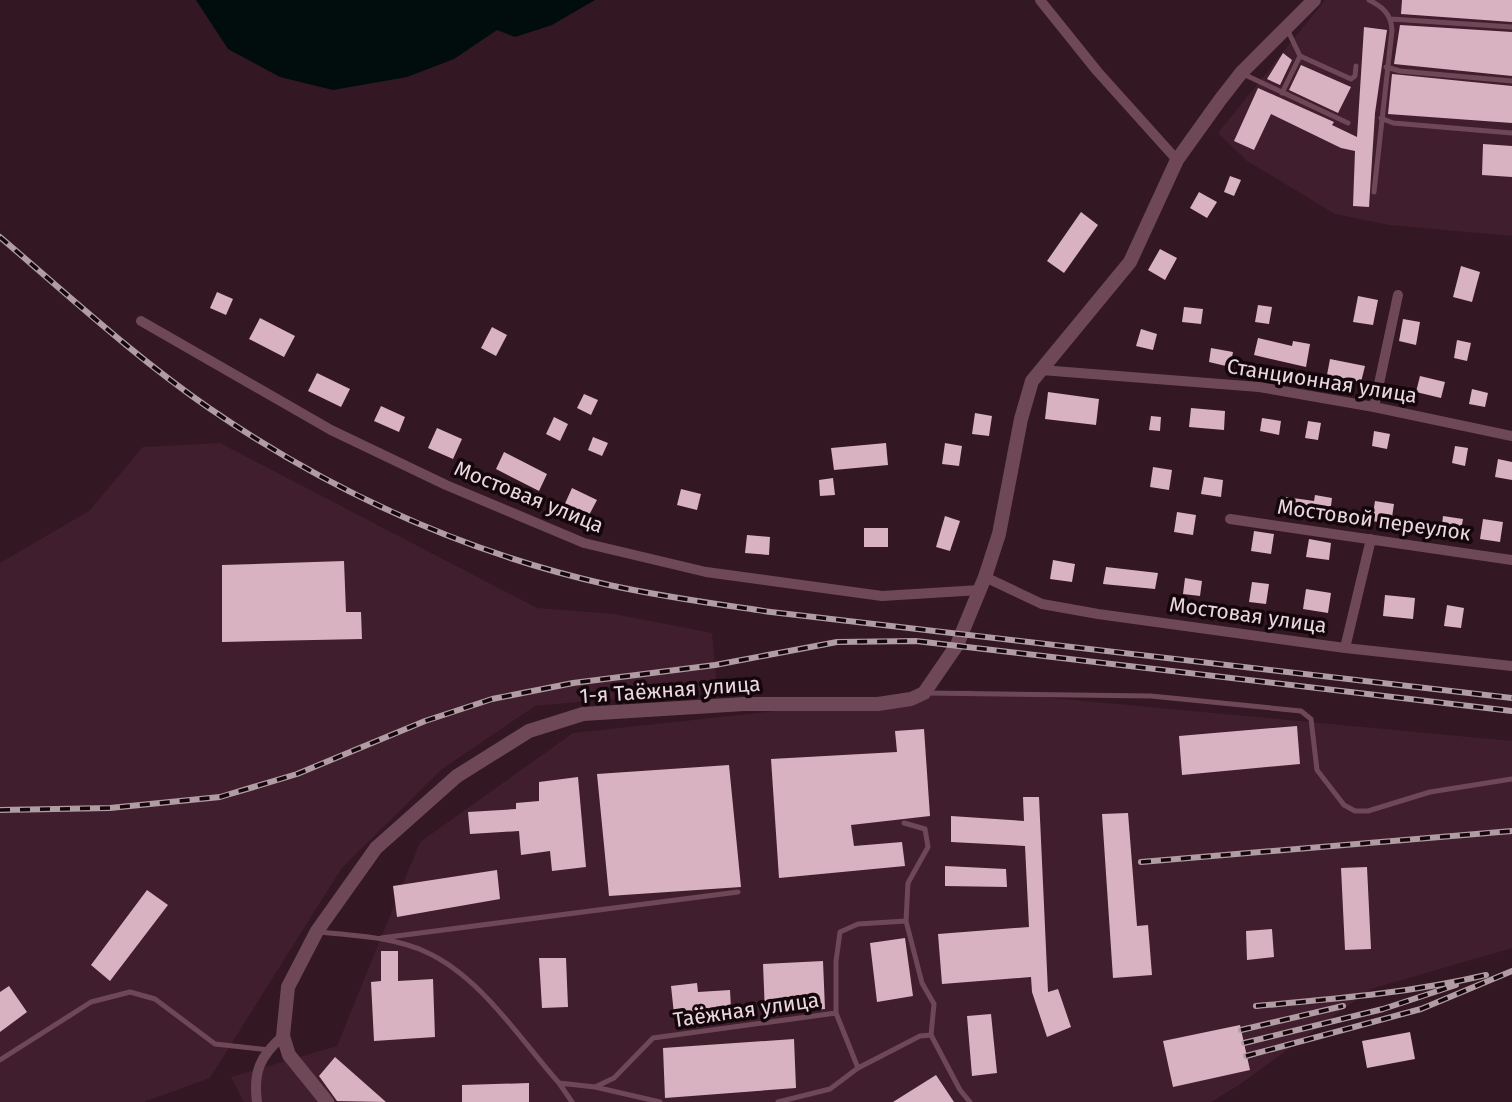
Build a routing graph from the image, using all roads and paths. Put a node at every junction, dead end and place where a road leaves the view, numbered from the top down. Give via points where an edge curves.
1 (1040, 0) edge
2 (1314, 0) edge
3 (1369, 0) edge
4 (1391, 19) junction
5 (1512, 27) edge
6 (1286, 28) junction
7 (1300, 56) junction
8 (1356, 66) dead end
9 (1385, 67) junction
10 (1241, 73) junction
11 (1512, 81) edge
12 (1282, 93) junction
13 (1381, 118) junction
14 (1348, 123) dead end
15 (1512, 134) edge
16 (1177, 160) junction
17 (1374, 192) dead end
18 (1398, 295) dead end
19 (141, 321) dead end
20 (1041, 370) junction
21 (1374, 407) junction
22 (1512, 436) edge
23 (1230, 519) dead end
24 (1371, 540) junction
25 (1512, 560) edge
26 (982, 583) junction
27 (1345, 648) junction
28 (1512, 666) edge
29 (924, 693) junction
30 (1512, 779) edge
31 (904, 823) dead end
32 (738, 892) dead end
33 (906, 921) junction
34 (317, 931) junction
35 (378, 938) junction
36 (835, 1013) junction
37 (931, 1035) junction
38 (283, 1036) junction
39 (269, 1049) junction
40 (0, 1060) edge
41 (858, 1068) junction
42 (559, 1083) junction
43 (595, 1087) junction
44 (257, 1102) edge
45 (327, 1102) edge
46 (572, 1102) edge
47 (660, 1102) edge
48 (778, 1102) edge
49 (970, 1102) edge

1 - 16 street
2 - 6 street
3 - 4 lane
4 - 5 lane
4 - 9 lane
6 - 7 lane
6 - 10 street
7 - 8 lane via 1351,79
7 - 12 lane
9 - 11 lane
9 - 13 lane
10 - 12 lane
10 - 16 street
12 - 14 lane
13 - 15 lane via 1393,123
13 - 17 lane
16 - 20 street via 1130,262
18 - 21 street
19 - 26 street, Мостовая улица via 331,429 446,485 584,543 706,572 882,596
20 - 21 street, Станционная улица via 1259,387
20 - 26 street via 1027,393 999,534
21 - 22 street, Станционная улица
23 - 24 street, Мостовой переулок
24 - 25 street, Мостовой переулок
24 - 27 street
26 - 27 street, Мостовая улица via 1042,604
26 - 29 street via 957,645
27 - 28 street, Мостовая улица
29 - 30 lane via 1151,696 1301,711 1311,719 1317,770 1344,805 1355,811 1430,792
29 - 34 street, 1-я Таёжная улица via 878,704 744,704 583,714 529,731 457,776 376,848
31 - 33 lane via 925,829 928,847 908,883
32 - 35 lane
33 - 36 lane via 858,924 840,932
33 - 37 lane via 922,983 933,1004
34 - 35 lane
34 - 38 street, 1-я Таёжная улица via 288,987
35 - 42 lane via 423,950 451,967 480,991
36 - 41 lane
36 - 43 lane, Таёжная улица via 653,1038 614,1078
37 - 41 lane via 920,1036
37 - 49 lane
38 - 39 street
38 - 45 street via 289,1055
39 - 40 lane via 215,1044 155,999 130,992 91,1002
39 - 44 street via 254,1078
41 - 48 lane via 830,1089
42 - 43 lane
42 - 46 lane
43 - 47 lane

